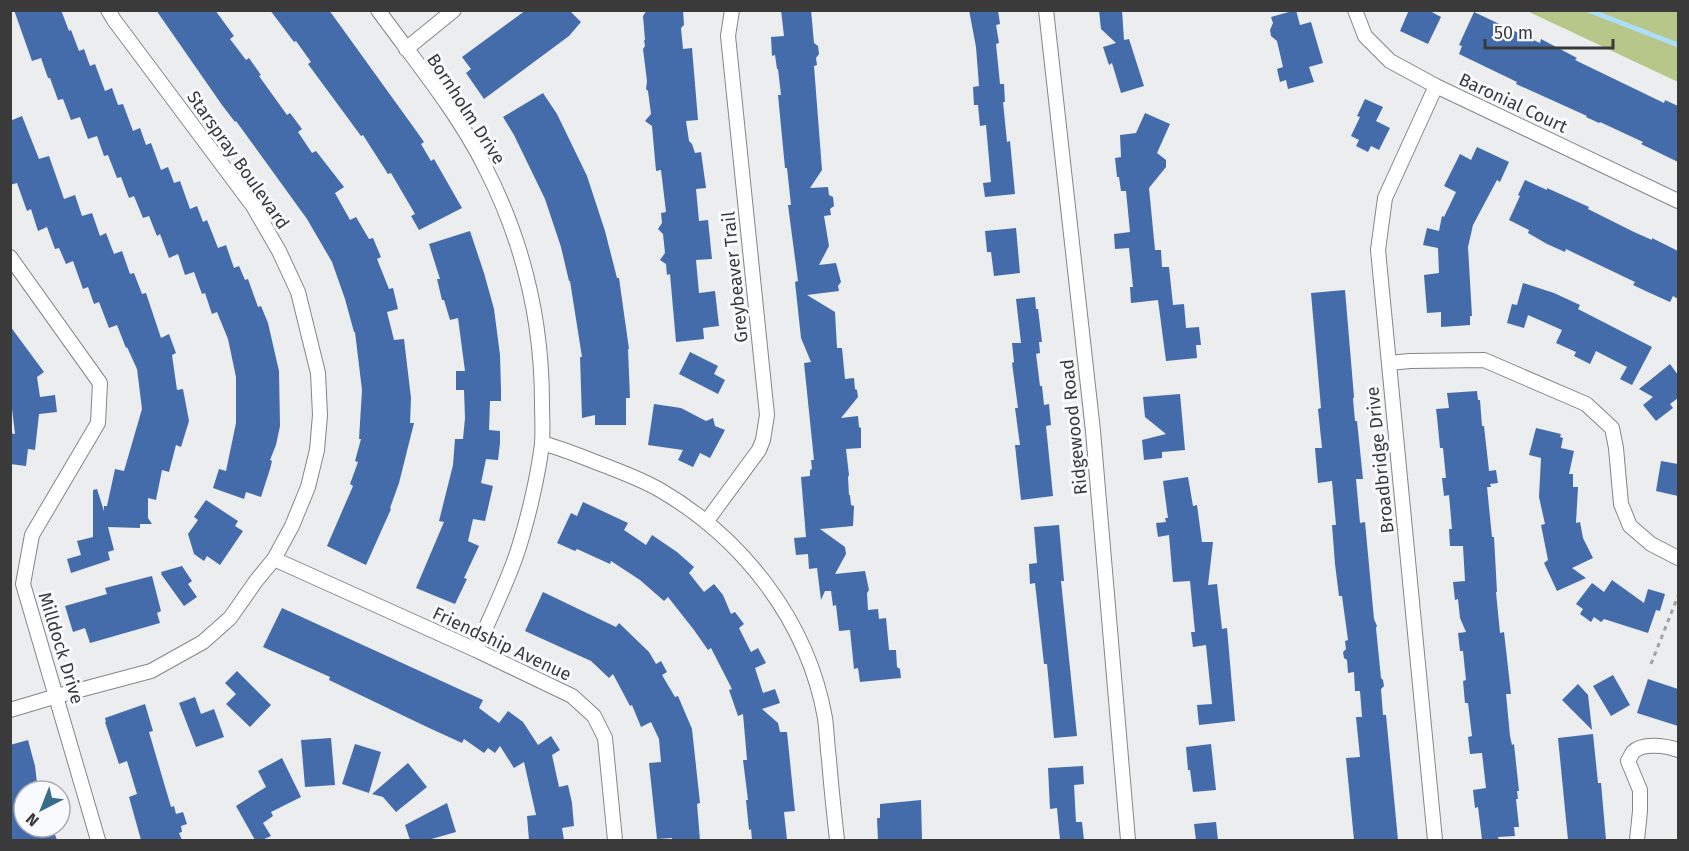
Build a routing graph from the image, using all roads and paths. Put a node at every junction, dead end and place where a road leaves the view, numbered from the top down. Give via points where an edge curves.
1 (108, 10) edge
2 (378, 10) edge
3 (453, 10) edge
4 (732, 10) edge
5 (1046, 10) edge
6 (1355, 10) edge
7 (406, 49) junction
8 (1436, 86) junction
9 (1678, 201) edge
10 (10, 257) edge
11 (1389, 363) junction
12 (542, 443) junction
13 (706, 522) junction
14 (1678, 558) edge
15 (274, 559) junction
16 (1678, 596) edge
17 (476, 650) junction
18 (1651, 664) dead end
19 (57, 696) junction
20 (10, 710) edge
21 (1678, 750) edge
22 (98, 840) edge
23 (615, 840) edge
24 (837, 840) edge
25 (1128, 840) edge
26 (1435, 840) edge
27 (1637, 840) edge

1 - 15 street, Starspray Boulevard via 253,206 298,292 318,373 317,450 308,487
2 - 7 street, Bornholm Drive
3 - 7 street
4 - 13 street, Greybeaver Trail via 729,36 768,415 759,450
5 - 25 street, Ridgewood Road via 1093,431
6 - 8 street, Baronial Court via 1365,36 1390,61
7 - 12 street, Bornholm Drive via 464,131 507,214 536,315 542,369
8 - 9 street, Baronial Court
8 - 11 street, Broadbridge Drive via 1385,198 1378,250
10 - 19 street, Milldock Drive via 100,383 98,423 32,535 23,584
11 - 14 street via 1484,360 1586,405 1612,428 1621,504 1630,526 1651,544
11 - 26 street, Broadbridge Drive
12 - 13 street via 635,478
12 - 17 street, Bornholm Drive via 518,550
13 - 24 street via 766,583 794,628 811,666 825,718
15 - 17 street, Friendship Avenue
15 - 19 street, Starspray Boulevard via 230,618 203,642 151,671
16 - 18 path
17 - 23 street, Friendship Avenue via 572,696 594,716 605,738
19 - 20 street, Starspray Boulevard
19 - 22 street, Milldock Drive
21 - 27 street via 1645,746 1634,751 1628,761 1640,790

